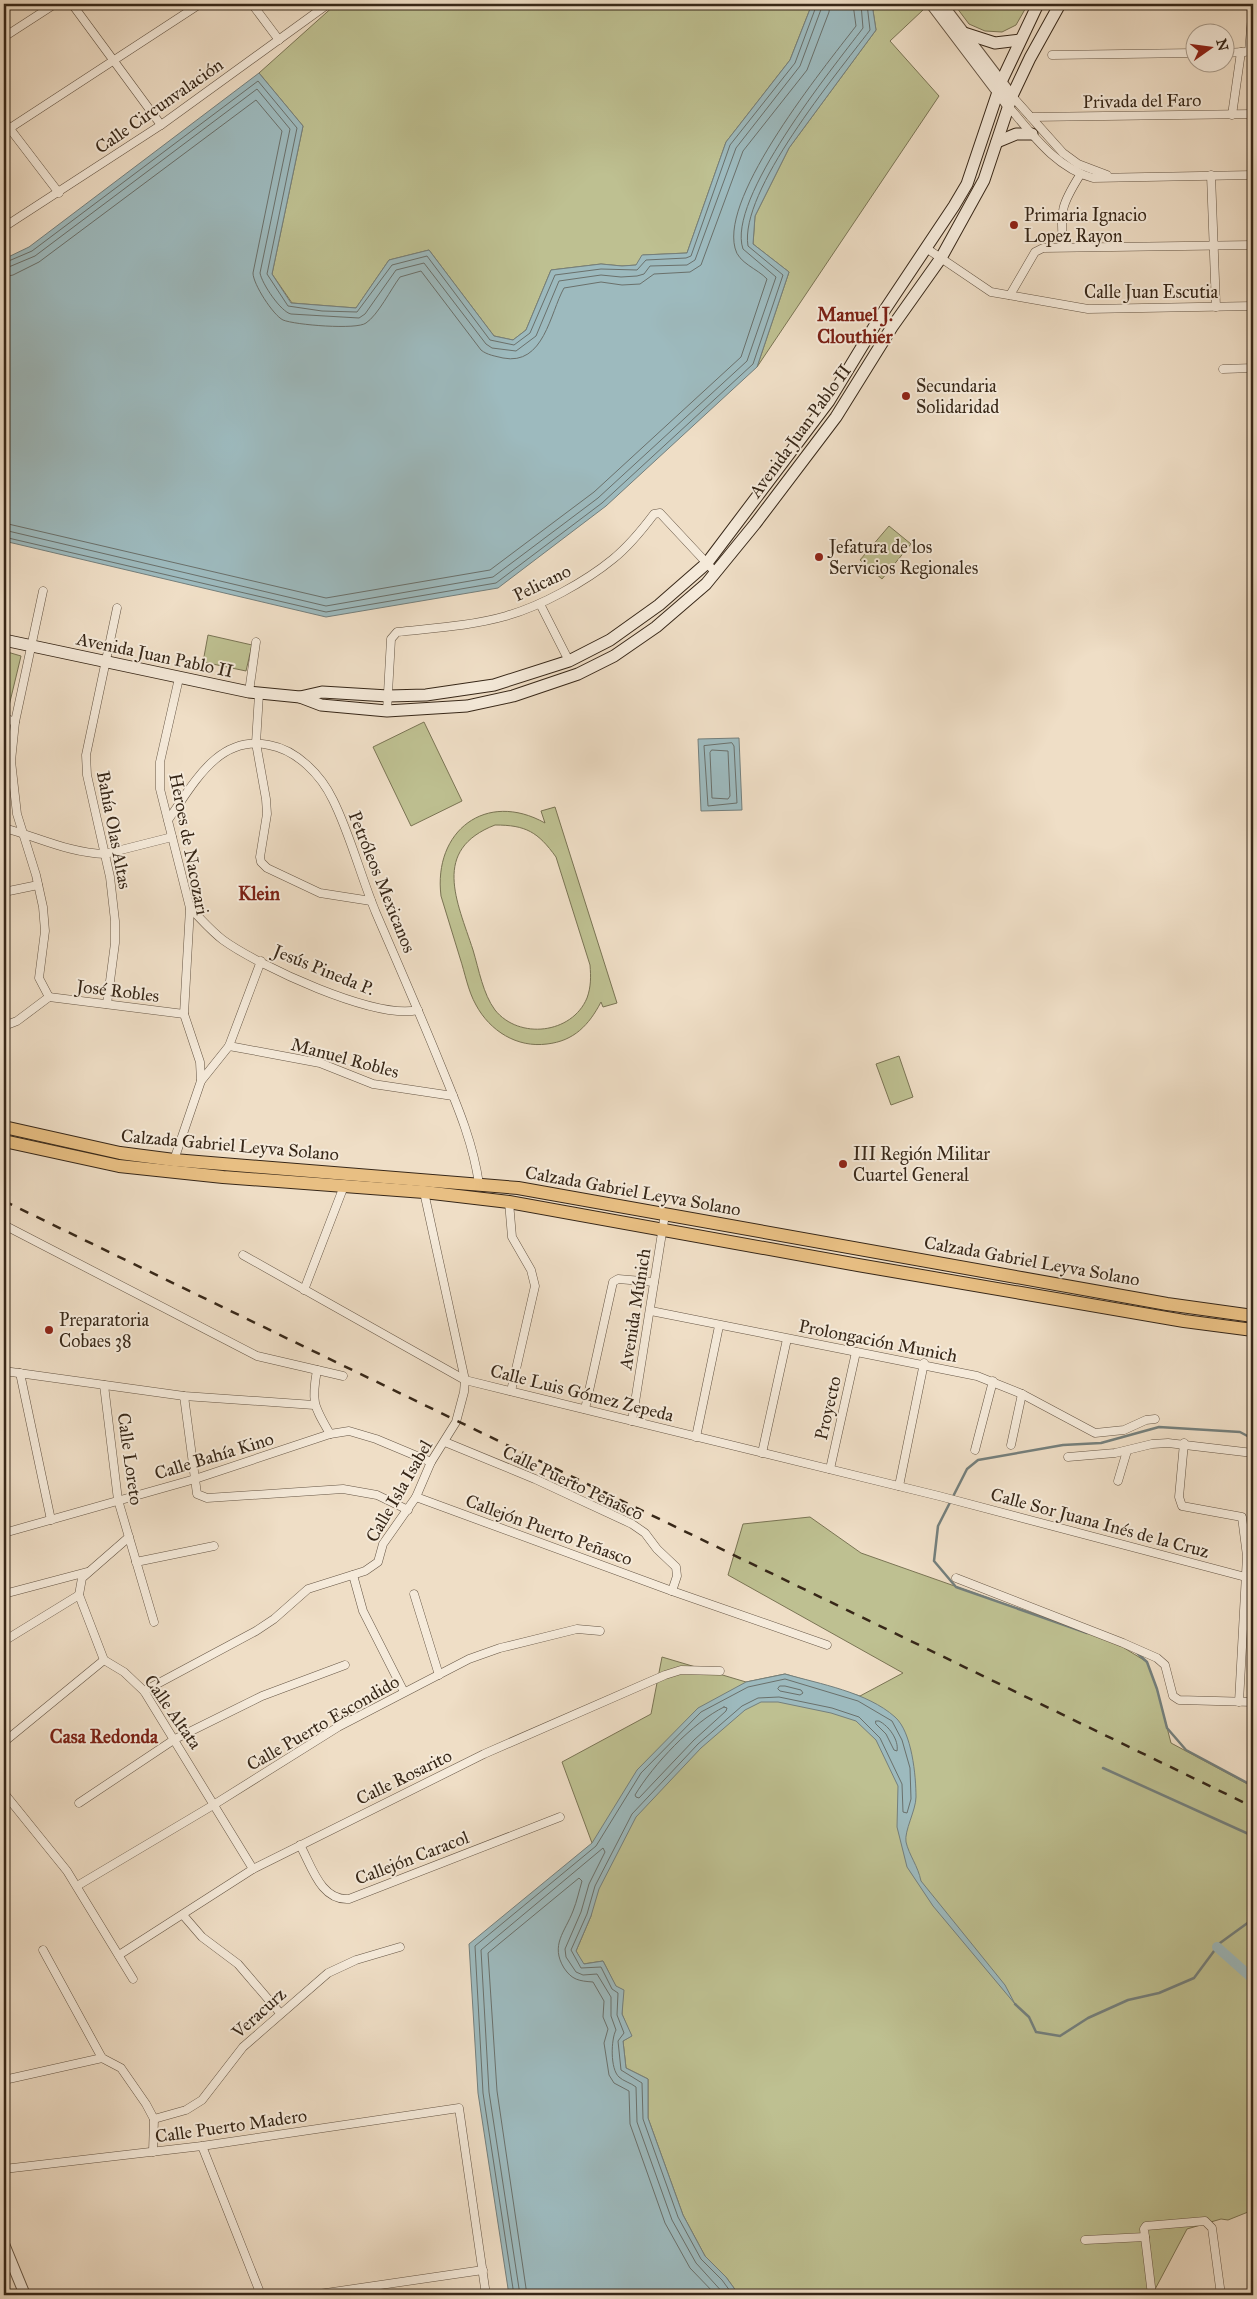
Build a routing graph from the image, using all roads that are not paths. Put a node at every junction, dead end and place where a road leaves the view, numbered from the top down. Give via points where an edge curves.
1 (55, 4) edge
2 (72, 4) edge
3 (200, 4) edge
4 (252, 4) edge
5 (931, 4) edge
6 (942, 4) edge
7 (1038, 4) edge
8 (1060, 4) edge
9 (1253, 4) edge
10 (326, 5) edge
11 (964, 33) junction
12 (4, 37) edge
13 (279, 40) junction
14 (1020, 40) junction
15 (1234, 52) edge
16 (1240, 52) junction
17 (1251, 52) edge
18 (1184, 53) edge
19 (1052, 55) dead end
20 (115, 60) junction
21 (1002, 80) junction
22 (997, 93) junction
23 (1010, 101) junction
24 (1232, 114) junction
25 (1253, 114) edge
26 (1030, 117) junction
27 (4, 121) edge
28 (161, 125) junction
29 (6, 131) edge
30 (1032, 134) junction
31 (997, 142) junction
32 (1080, 174) junction
33 (1253, 174) edge
34 (1211, 175) junction
35 (1109, 176) junction
36 (59, 193) junction
37 (4, 227) edge
38 (1253, 245) edge
39 (1212, 246) junction
40 (1063, 247) junction
41 (926, 248) junction
42 (941, 258) junction
43 (1010, 295) junction
44 (1253, 306) edge
45 (1216, 307) junction
46 (863, 346) junction
47 (875, 355) junction
48 (1253, 368) edge
49 (1223, 369) dead end
50 (707, 563) junction
51 (716, 573) junction
52 (43, 591) dead end
53 (540, 604) junction
54 (117, 608) dead end
55 (4, 640) edge
56 (256, 642) dead end
57 (32, 646) junction
58 (569, 661) junction
59 (105, 662) junction
60 (179, 678) junction
61 (254, 693) junction
62 (388, 696) junction
63 (300, 697) junction
64 (387, 711) junction
65 (4, 718) edge
66 (15, 722) junction
67 (256, 743) junction
68 (4, 779) edge
69 (12, 782) junction
70 (168, 820) junction
71 (4, 828) edge
72 (22, 833) junction
73 (172, 837) junction
74 (105, 854) junction
75 (38, 885) junction
76 (4, 892) edge
77 (371, 901) junction
78 (190, 908) junction
79 (261, 961) junction
80 (49, 997) junction
81 (106, 1004) junction
82 (418, 1010) junction
83 (184, 1014) junction
84 (4, 1026) edge
85 (229, 1046) junction
86 (201, 1081) junction
87 (453, 1096) junction
88 (4, 1127) edge
89 (4, 1141) edge
90 (174, 1160) junction
91 (479, 1184) junction
92 (344, 1186) junction
93 (424, 1192) junction
94 (509, 1202) junction
95 (665, 1214) junction
96 (4, 1225) edge
97 (662, 1231) junction
98 (243, 1255) dead end
99 (961, 1267) junction
100 (958, 1281) junction
101 (654, 1282) junction
102 (304, 1290) junction
103 (1150, 1300) junction
104 (650, 1311) junction
105 (1147, 1313) junction
106 (1253, 1316) edge
107 (719, 1326) junction
108 (1253, 1330) edge
109 (787, 1339) junction
110 (856, 1352) junction
111 (924, 1363) junction
112 (317, 1370) junction
113 (4, 1371) edge
114 (20, 1373) junction
115 (343, 1376) dead end
116 (465, 1380) junction
117 (993, 1381) junction
118 (104, 1386) junction
119 (510, 1391) junction
120 (1022, 1394) junction
121 (184, 1396) junction
122 (314, 1405) junction
123 (585, 1409) junction
124 (1155, 1419) dead end
125 (632, 1421) junction
126 (330, 1434) junction
127 (696, 1437) junction
128 (445, 1442) junction
129 (1184, 1443) junction
130 (1011, 1445) dead end
131 (975, 1450) dead end
132 (1127, 1451) junction
133 (762, 1453) junction
134 (1253, 1453) edge
135 (1068, 1457) dead end
136 (431, 1462) junction
137 (830, 1469) junction
138 (195, 1479) junction
139 (1118, 1481) dead end
140 (899, 1486) junction
141 (939, 1496) joint
142 (416, 1497) junction
143 (118, 1500) junction
144 (408, 1510) junction
145 (51, 1520) junction
146 (4, 1534) edge
147 (129, 1537) junction
148 (214, 1546) dead end
149 (136, 1562) junction
150 (89, 1571) junction
151 (353, 1575) junction
152 (956, 1578) dead end
153 (1250, 1578) edge
154 (672, 1591) junction
155 (4, 1594) edge
156 (414, 1594) dead end
157 (78, 1595) junction
158 (154, 1622) dead end
159 (600, 1631) dead end
160 (4, 1641) edge
161 (827, 1645) dead end
162 (104, 1660) junction
163 (345, 1665) dead end
164 (720, 1671) dead end
165 (439, 1675) junction
166 (144, 1691) junction
167 (404, 1692) junction
168 (1238, 1702) junction
169 (1253, 1702) edge
170 (175, 1739) junction
171 (4, 1742) edge
172 (4, 1793) edge
173 (79, 1803) dead end
174 (215, 1804) junction
175 (560, 1817) dead end
176 (300, 1845) junction
177 (253, 1869) junction
178 (77, 1886) junction
179 (183, 1915) junction
180 (400, 1947) dead end
181 (43, 1950) dead end
182 (119, 1955) junction
183 (133, 1979) dead end
184 (280, 2013) junction
185 (102, 2058) junction
186 (4, 2080) edge
187 (154, 2119) junction
188 (202, 2146) junction
189 (154, 2152) junction
190 (4, 2169) edge
191 (1144, 2233) junction
192 (1086, 2240) dead end
193 (4, 2244) edge
194 (483, 2270) junction
195 (25, 2295) edge
196 (261, 2295) edge
197 (312, 2295) edge
198 (486, 2295) edge
199 (1152, 2295) edge
200 (1221, 2295) edge

1 - 12 street
2 - 20 street
3 - 20 street
4 - 13 street
5 - 22 street
6 - 11 street
7 - 14 main road, Avenida Juan Pablo II
8 - 23 main road, Avenida Juan Pablo II
9 - 17 street
10 - 13 street, Calle Circunvalación
11 - 14 main road via 995,43
11 - 21 street
13 - 28 street, Calle Circunvalación
14 - 21 main road, Avenida Juan Pablo II
15 - 16 street
16 - 17 street
16 - 24 street
18 - 19 street
20 - 28 street
20 - 29 street
21 - 22 main road, Avenida Juan Pablo II
21 - 23 street
22 - 23 street
22 - 41 main road, Avenida Juan Pablo II via 967,184
23 - 26 street
23 - 30 street
23 - 31 main road, Avenida Juan Pablo II
24 - 25 street, Privada del Faro
24 - 26 street, Privada del Faro
26 - 35 street via 1063,153 1078,164
27 - 29 street
28 - 36 street, Calle Circunvalación
29 - 36 street
30 - 31 main road via 1016,134
30 - 32 street via 1059,162
31 - 42 main road, Avenida Juan Pablo II via 981,186
32 - 35 street via 1092,178
32 - 40 street via 1062,208
33 - 34 street
34 - 35 street
34 - 39 street
36 - 37 street, Calle Circunvalación
38 - 39 street
39 - 40 street
39 - 45 street
40 - 43 street via 1043,248 1035,252
41 - 42 street
41 - 46 main road, Avenida Juan Pablo II
42 - 43 street, Calle Juan Escutia via 991,292
42 - 47 main road, Avenida Juan Pablo II
43 - 45 street, Calle Juan Escutia via 1088,308
44 - 45 street, Calle Juan Escutia
46 - 47 main road
46 - 50 main road, Avenida Juan Pablo II via 829,401
47 - 51 main road, Avenida Juan Pablo II via 836,417
48 - 49 street
50 - 51 street
50 - 53 street, Pelicano via 657,513 613,559
50 - 58 main road, Avenida Juan Pablo II via 634,625
51 - 64 main road, Avenida Juan Pablo II via 656,627 614,656 578,674 513,696 467,706
52 - 57 street
53 - 58 street
53 - 62 street, Pelicano via 478,622 397,632 391,639
54 - 59 street, Bahía Olas Altas
55 - 57 main road, Avenida Juan Pablo II
56 - 61 street
57 - 59 main road, Avenida Juan Pablo II
57 - 66 street
58 - 62 main road, Avenida Juan Pablo II via 494,685 426,695
59 - 60 main road, Avenida Juan Pablo II
59 - 74 street, Bahía Olas Altas via 86,755 90,795
60 - 61 main road, Avenida Juan Pablo II
60 - 70 street, Heroes de Nacozari via 160,762 160,789
61 - 63 main road, Avenida Juan Pablo II
61 - 67 street
62 - 63 main road, Avenida Juan Pablo II via 322,692
62 - 64 street, Pelicano
63 - 64 main road, Avenida Juan Pablo II via 321,705
65 - 66 street
66 - 69 street
67 - 70 street, Petróleos Mexicanos via 236,747 206,765
67 - 77 street, Petróleos Mexicanos via 283,749 298,757 322,783 333,799
67 - 77 street via 266,799 260,856 264,866 320,893
68 - 69 street
69 - 72 street
70 - 73 street, Heroes de Nacozari
71 - 72 street
72 - 74 street via 73,850
72 - 75 street
73 - 74 street
73 - 78 street, Heroes de Nacozari
74 - 81 street, Bahía Olas Altas via 115,921
75 - 76 street
75 - 80 street via 45,931 39,978
77 - 82 street, Petróleos Mexicanos
78 - 79 street, Jesús Pineda P. via 223,940
78 - 83 street, Heroes de Nacozari
79 - 82 street, Jesús Pineda P. via 322,990 378,1009 406,1013
79 - 85 street
80 - 81 street, José Robles
80 - 84 street via 17,1021
81 - 83 street, José Robles
82 - 87 street, Petróleos Mexicanos
83 - 86 street, Heroes de Nacozari via 200,1062
85 - 86 street
85 - 87 street, Manuel Robles via 320,1063 373,1084
86 - 90 street, Heroes de Nacozari
87 - 91 street, Petróleos Mexicanos via 473,1151
88 - 90 main road, Calzada Gabriel Leyva Solano via 120,1153
89 - 92 main road, Calzada Gabriel Leyva Solano via 119,1166
90 - 91 main road, Calzada Gabriel Leyva Solano
91 - 95 main road, Calzada Gabriel Leyva Solano
92 - 93 main road, Calzada Gabriel Leyva Solano
92 - 102 street
93 - 94 main road, Calzada Gabriel Leyva Solano
93 - 116 street, Calle Isla Isabel
94 - 97 main road, Calzada Gabriel Leyva Solano
94 - 119 street via 512,1237 531,1270 535,1286
95 - 97 street, Avenida Múnich
95 - 99 main road, Calzada Gabriel Leyva Solano
96 - 112 street via 257,1356
97 - 100 main road, Calzada Gabriel Leyva Solano
97 - 101 street, Avenida Múnich
98 - 102 street, Calle Luis Gómez Zepeda
99 - 100 street
99 - 103 main road, Calzada Gabriel Leyva Solano
100 - 105 main road, Calzada Gabriel Leyva Solano
101 - 104 street, Avenida Múnich
101 - 123 street via 618,1279 613,1282
102 - 116 street, Calle Luis Gómez Zepeda
103 - 105 main road
103 - 106 main road, Calzada Gabriel Leyva Solano
104 - 107 street, Prolongación Munich
104 - 125 street, Avenida Múnich
105 - 108 main road, Calzada Gabriel Leyva Solano
107 - 109 street, Prolongación Munich
107 - 127 street
109 - 110 street, Prolongación Munich
109 - 133 street
110 - 111 street, Prolongación Munich
110 - 137 street, Proyecto
111 - 117 street, Prolongación Munich
111 - 140 street
112 - 115 street
112 - 122 street
113 - 114 street
114 - 118 street
114 - 145 street
116 - 119 street, Calle Luis Gómez Zepeda
116 - 128 street, Calle Isla Isabel via 462,1405
117 - 120 street, Prolongación Munich
117 - 131 street
118 - 121 street
118 - 143 street, Calle Loreto
119 - 123 street, Calle Luis Gómez Zepeda
120 - 124 street, Prolongación Munich via 1095,1433 1120,1431
120 - 130 street
121 - 122 street
121 - 138 street
122 - 126 street
123 - 125 street, Calle Luis Gómez Zepeda
125 - 127 street, Calle Luis Gómez Zepeda
126 - 136 street, Calle Bahía Kino via 349,1431
126 - 138 street, Calle Bahía Kino
127 - 133 street, Calle Luis Gómez Zepeda
128 - 136 street, Calle Isla Isabel
128 - 154 street, Calle Puerto Peñasco via 632,1524 645,1533 676,1567
129 - 132 street via 1152,1444
129 - 134 street
129 - 153 street via 1179,1497 1182,1506 1242,1517
132 - 135 street
132 - 139 street
133 - 137 street, Calle Luis Gómez Zepeda
136 - 142 street, Calle Isla Isabel
137 - 140 street, Calle Luis Gómez Zepeda
138 - 143 street, Calle Bahía Kino
138 - 144 street via 198,1494 203,1497 343,1489 376,1495
140 - 141 street, Calle Luis Gómez Zepeda
141 - 153 street, Calle Sor Juana Inés de la Cruz
142 - 144 street, Calle Isla Isabel
142 - 154 street, Callejón Puerto Peñasco
143 - 145 street, Calle Bahía Kino
143 - 147 street, Calle Loreto
144 - 151 street, Calle Isla Isabel via 383,1544 378,1562
145 - 146 street, Calle Bahía Kino
147 - 149 street, Calle Loreto
147 - 150 street
148 - 149 street
149 - 158 street, Calle Loreto
150 - 155 street
150 - 157 street via 80,1583
151 - 166 street, Calle Isla Isabel via 308,1589 256,1631
151 - 167 street via 363,1611
152 - 168 street via 1157,1658 1165,1665 1174,1696 1179,1700
153 - 168 street
154 - 161 street, Callejón Puerto Peñasco
156 - 165 street
157 - 160 street
157 - 162 street
159 - 165 street, Calle Puerto Escondido via 577,1629 500,1648
162 - 166 street, Calle Altata via 124,1672
162 - 171 street
163 - 170 street via 262,1696
164 - 176 street, Calle Rosarito via 681,1670 640,1685 475,1758
165 - 167 street, Calle Puerto Escondido
166 - 170 street, Calle Altata
167 - 174 street, Calle Puerto Escondido via 338,1728
168 - 169 street
170 - 173 street
170 - 174 street, Calle Altata
172 - 178 street
174 - 177 street, Calle Altata
174 - 178 street, Calle Puerto Escondido
175 - 176 street, Callejón Caracol via 340,1900 323,1889
176 - 177 street, Calle Rosarito
177 - 179 street, Calle Rosarito
178 - 182 street
179 - 182 street, Calle Rosarito
179 - 184 street via 202,1937 238,1964
180 - 184 street, Veracurz via 356,1960 328,1973
181 - 185 street
182 - 183 street
184 - 187 street, Veracurz via 243,2047 202,2100 186,2110
185 - 186 street
185 - 187 street via 126,2073
187 - 189 street
188 - 189 street, Calle Puerto Madero
188 - 194 street, Calle Puerto Madero via 458,2108
188 - 196 street
189 - 190 street, Calle Puerto Madero
191 - 192 street
191 - 199 street
191 - 200 street via 1149,2225 1205,2221 1212,2228
193 - 195 street
194 - 197 street
194 - 198 street

